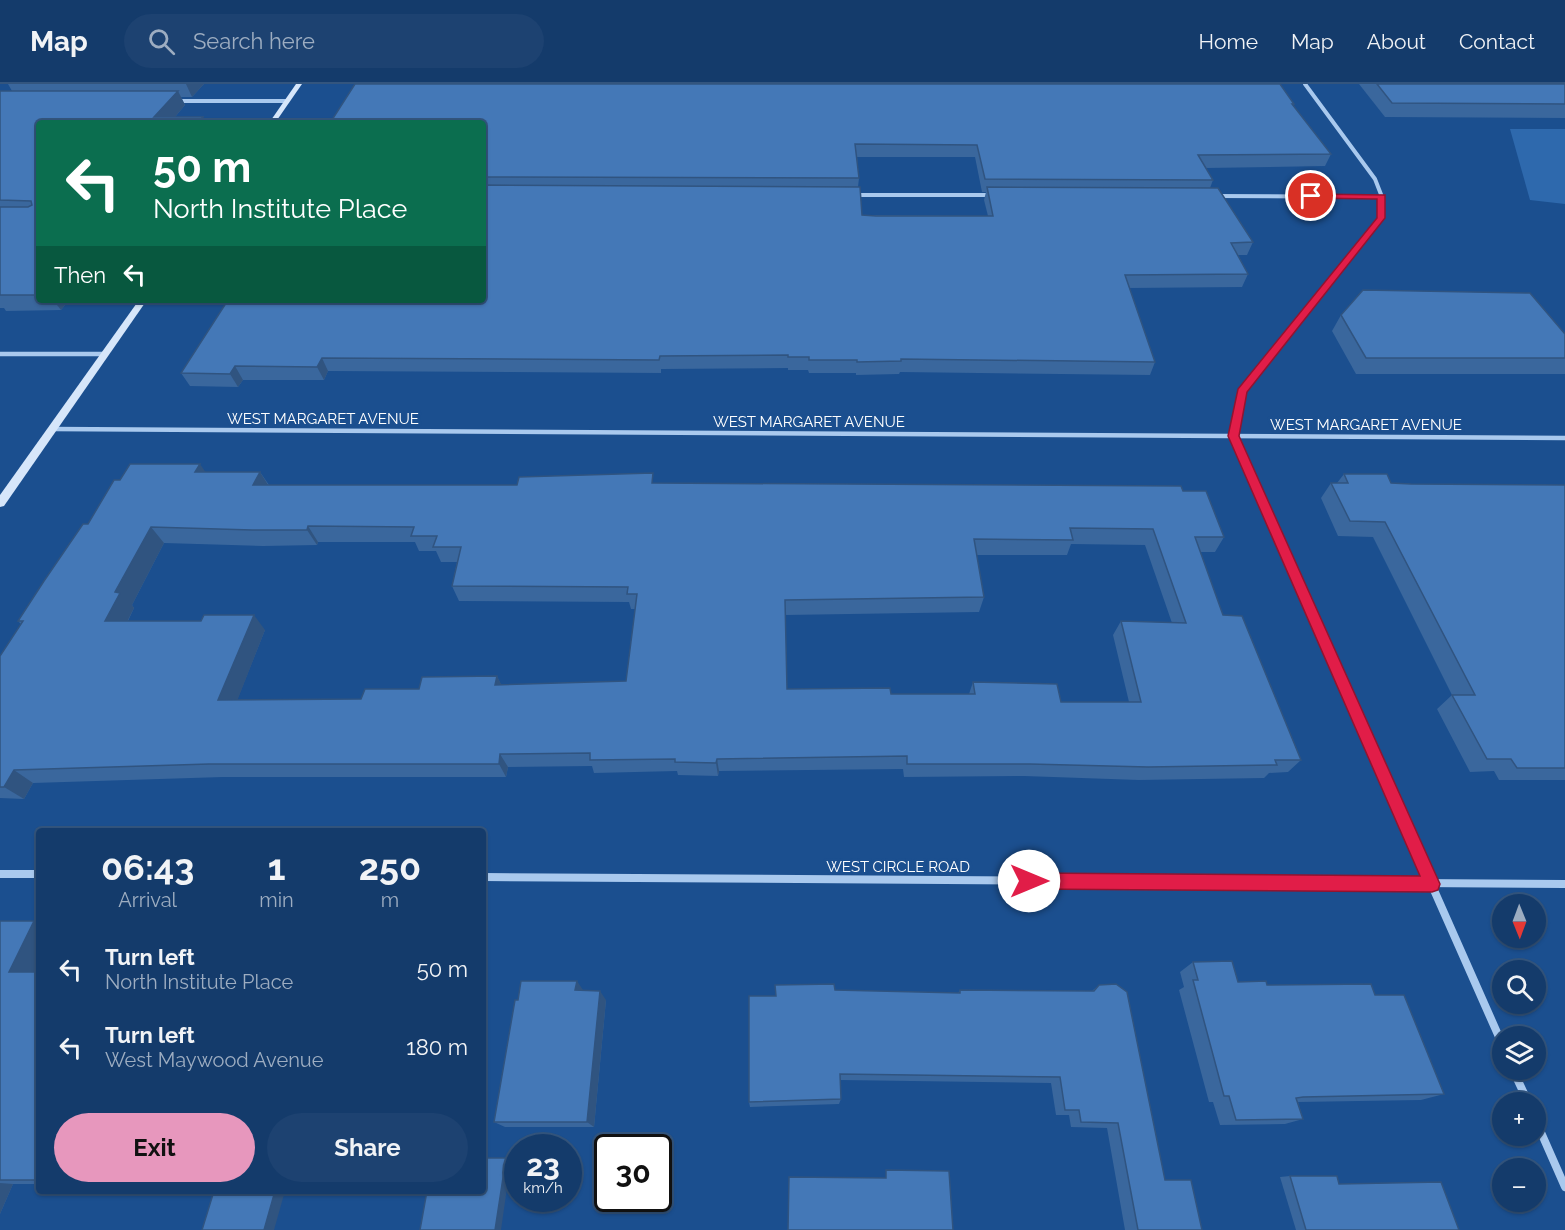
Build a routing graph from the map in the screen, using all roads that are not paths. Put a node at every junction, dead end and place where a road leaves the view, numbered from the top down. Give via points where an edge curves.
1 (299, 84) edge
2 (1305, 84) edge
3 (168, 101) edge
4 (287, 101) junction
5 (274, 120) edge
6 (842, 195) edge
7 (998, 195) edge
8 (1214, 196) edge
9 (1382, 197) junction
10 (141, 303) edge
11 (0, 354) edge
12 (104, 354) junction
13 (52, 429) junction
14 (1233, 436) junction
15 (1565, 438) edge
16 (0, 503) edge
17 (0, 874) edge
18 (36, 874) edge
19 (486, 877) edge
20 (1432, 884) junction
21 (1565, 884) edge
22 (1494, 1026) edge
23 (1546, 1144) edge
24 (1565, 1187) edge

1 - 4 main road
2 - 9 street via 1375,179
3 - 4 street
4 - 5 main road
6 - 7 street
8 - 9 street
9 - 14 street via 1381,218 1242,392
10 - 12 main road
11 - 12 street
12 - 13 main road
13 - 14 street, WEST MARGARET AVENUE
13 - 16 main road
14 - 15 street, WEST MARGARET AVENUE
14 - 20 street
17 - 18 street
19 - 20 street, WEST CIRCLE ROAD
20 - 21 street, WEST CIRCLE ROAD
20 - 22 street
23 - 24 street

